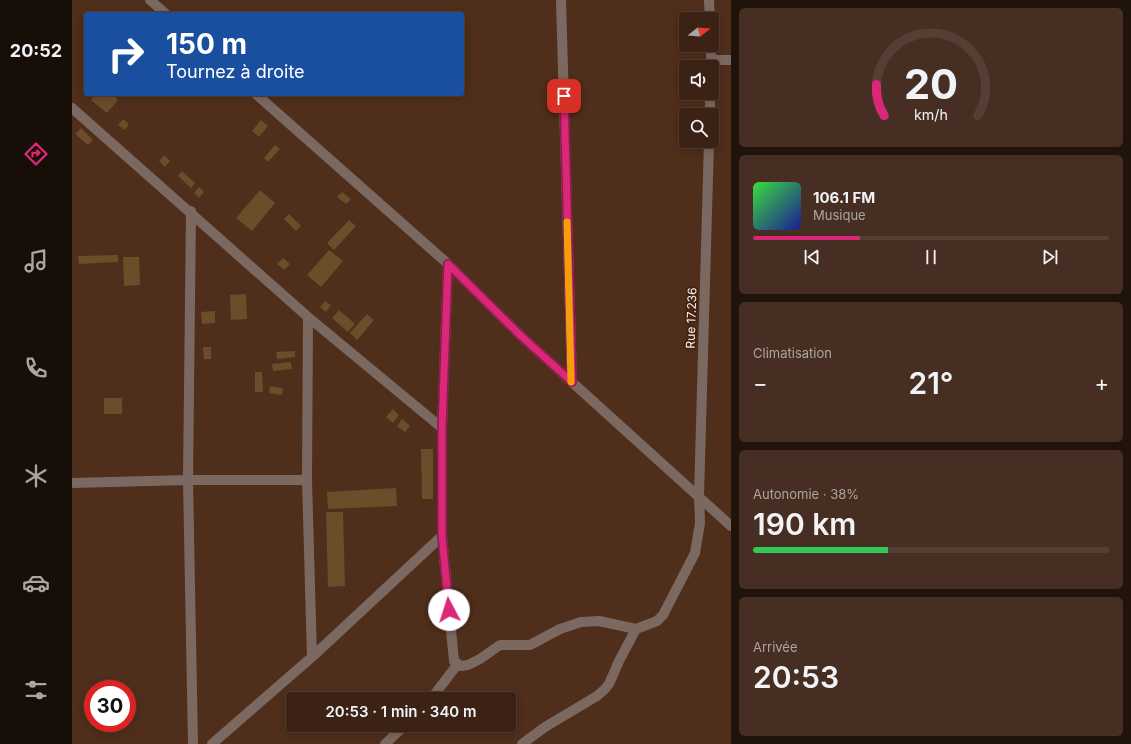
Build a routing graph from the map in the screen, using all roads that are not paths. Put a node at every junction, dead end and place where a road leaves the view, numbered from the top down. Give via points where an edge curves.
1 (150, 0) edge
2 (166, 0) edge
3 (561, 0) edge
4 (710, 0) edge
5 (164, 12) edge
6 (710, 12) edge
7 (731, 60) edge
8 (719, 62) edge
9 (258, 96) edge
10 (72, 108) edge
11 (709, 148) edge
12 (191, 211) junction
13 (448, 264) junction
14 (308, 317) junction
15 (572, 382) junction
16 (442, 428) junction
17 (188, 480) junction
18 (307, 480) junction
19 (72, 483) edge
20 (699, 496) junction
21 (731, 526) edge
22 (442, 536) junction
23 (636, 629) junction
24 (312, 657) junction
25 (457, 665) junction
26 (436, 692) edge
27 (398, 732) edge
28 (193, 744) edge
29 (212, 744) edge
30 (385, 744) edge
31 (522, 744) edge

1 - 5 street
2 - 5 street
3 - 15 street
4 - 6 street
7 - 8 street
9 - 13 street
10 - 12 street
11 - 20 street, Rue 17.236
12 - 14 street
12 - 17 street
13 - 15 street
13 - 16 street
14 - 16 street
14 - 18 street
15 - 20 street
16 - 22 street
17 - 18 street
17 - 19 street
17 - 28 street
18 - 24 street
20 - 21 street
20 - 23 street, Rue 17.236 via 700,523 695,553 686,572 658,621
22 - 24 street
22 - 25 street via 452,654
23 - 25 street via 599,621 581,622 560,629 530,645 500,645 468,665
23 - 31 street via 605,689
24 - 29 street
25 - 26 street
27 - 30 street

